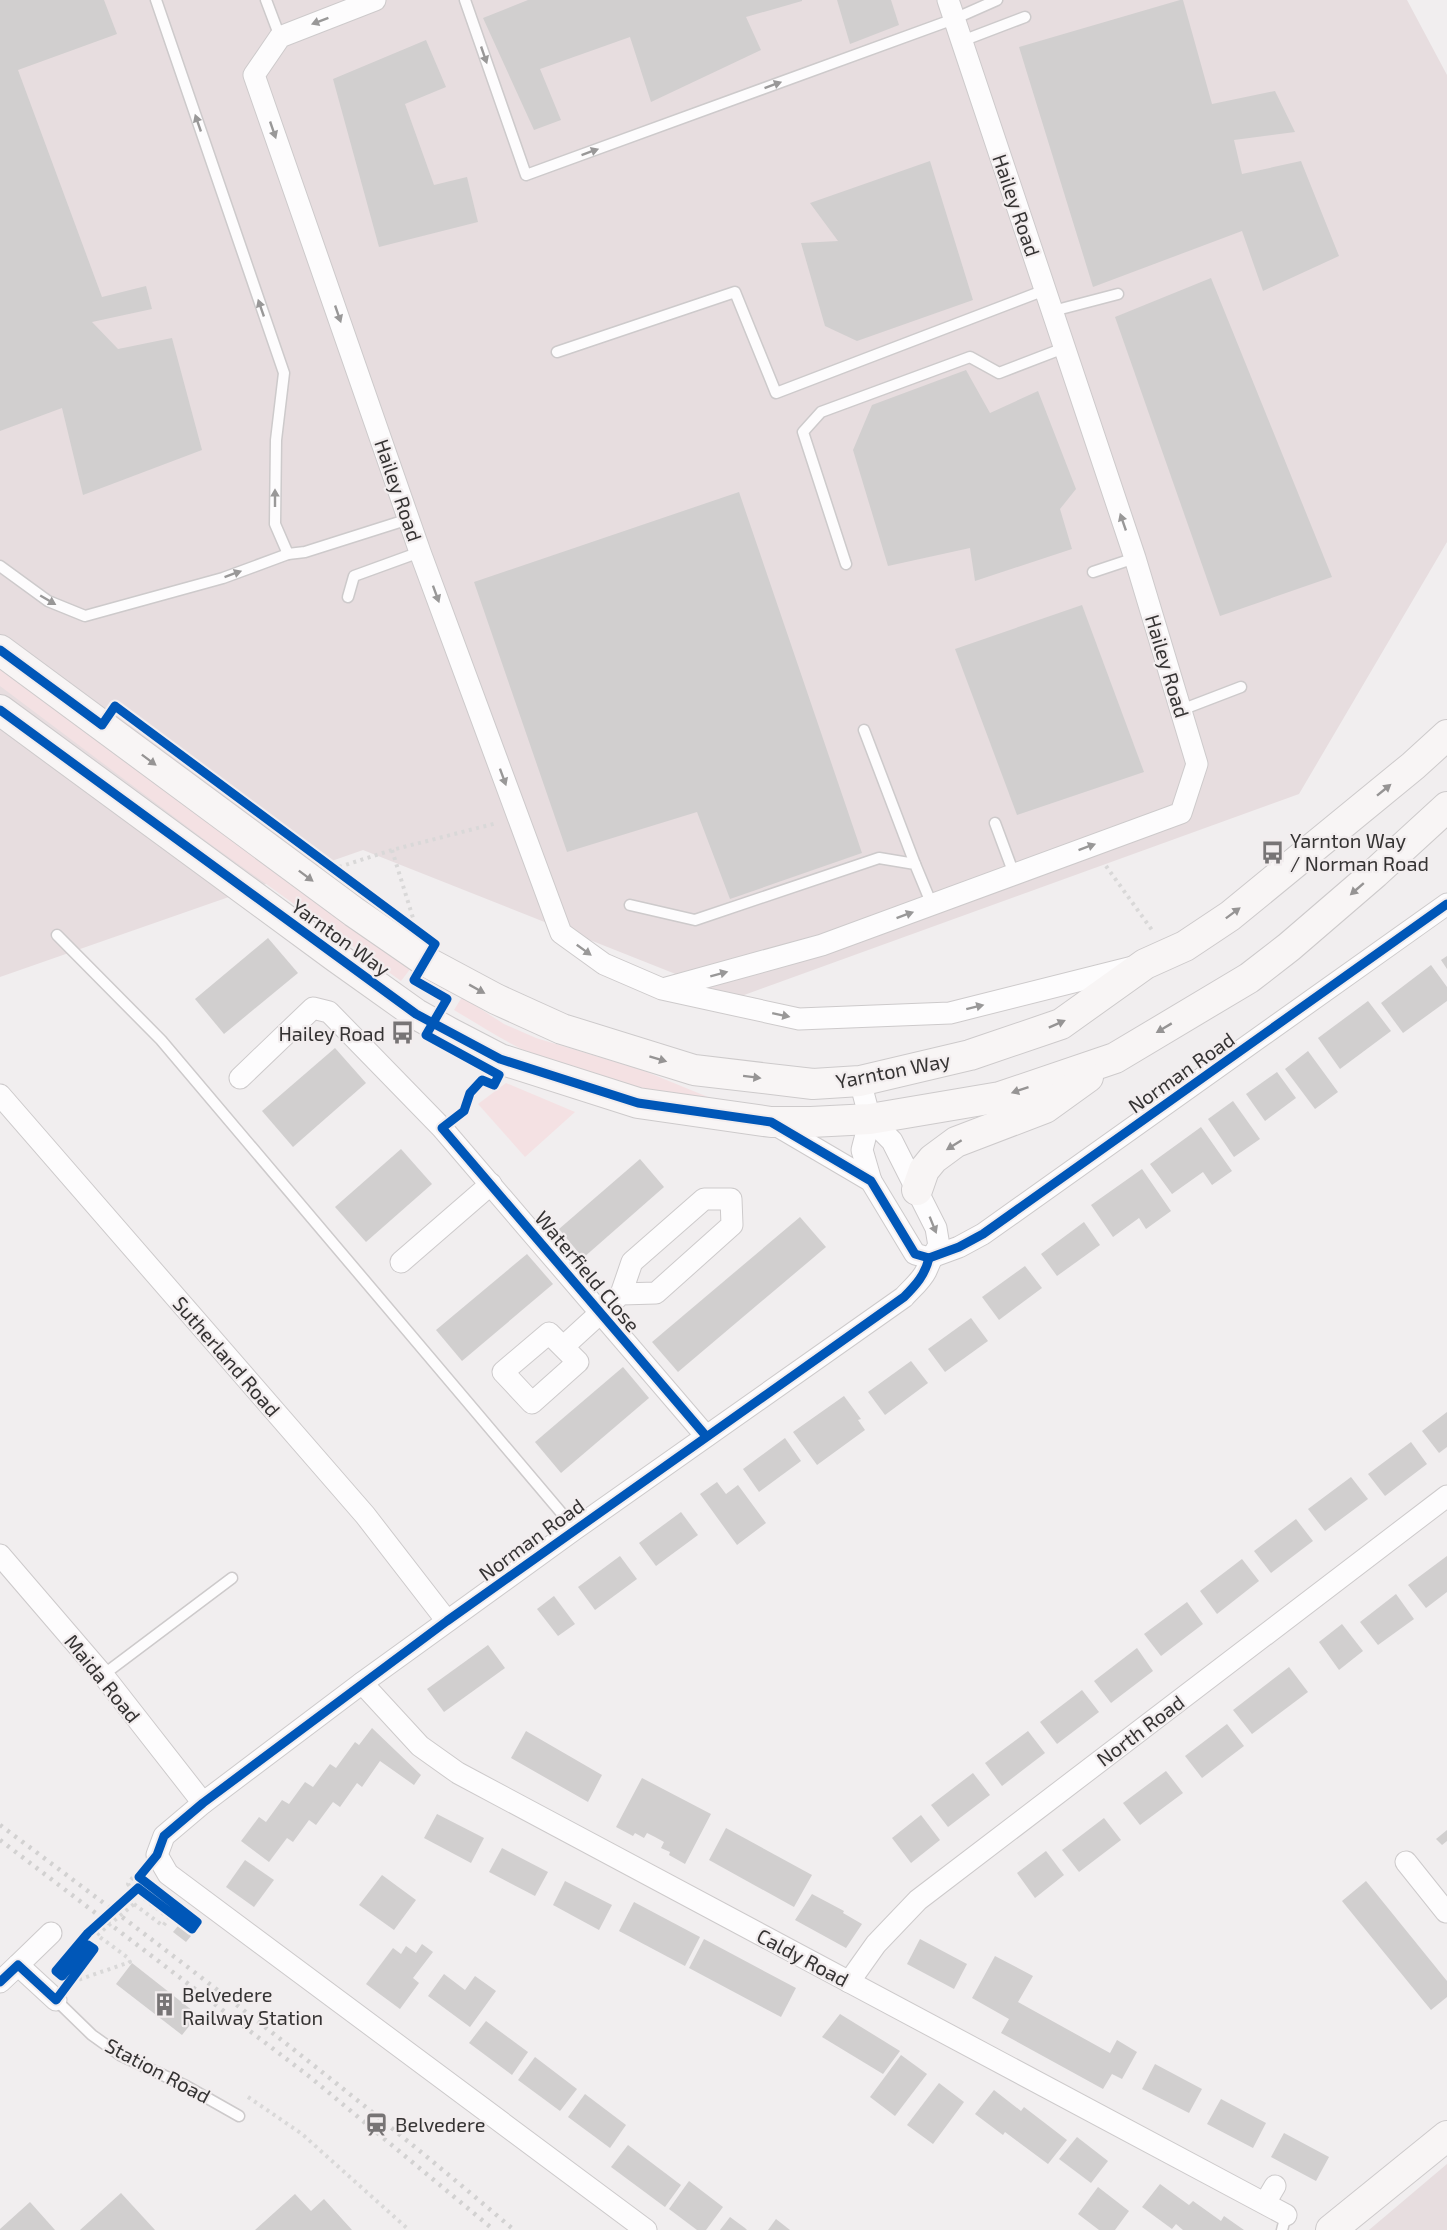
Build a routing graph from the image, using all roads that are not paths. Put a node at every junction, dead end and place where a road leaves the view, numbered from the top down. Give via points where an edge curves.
1 (156, 0) edge
2 (266, 0) edge
3 (375, 0) edge
4 (465, 0) edge
5 (997, 0) edge
6 (951, 9) edge
7 (1026, 17) dead end
8 (280, 37) junction
9 (962, 41) junction
10 (1045, 290) junction
11 (1118, 294) dead end
12 (1053, 312) junction
13 (1064, 348) junction
14 (557, 352) dead end
15 (409, 519) junction
16 (420, 552) junction
17 (288, 554) junction
18 (1136, 558) junction
19 (846, 564) dead end
20 (0, 566) edge
21 (1094, 572) dead end
22 (348, 597) dead end
23 (0, 651) edge
24 (1241, 687) dead end
25 (0, 710) edge
26 (1181, 710) junction
27 (864, 730) dead end
28 (1447, 735) edge
29 (1447, 807) edge
30 (995, 823) dead end
31 (915, 864) junction
32 (1014, 874) junction
33 (630, 904) dead end
34 (1447, 904) edge
35 (932, 905) junction
36 (57, 935) dead end
37 (1151, 951) junction
38 (662, 989) junction
39 (1115, 1058) junction
40 (240, 1078) dead end
41 (860, 1081) junction
42 (0, 1095) edge
43 (870, 1119) junction
44 (771, 1122) junction
45 (871, 1181) junction
46 (491, 1185) junction
47 (917, 1190) junction
48 (929, 1258) junction
49 (401, 1262) dead end
50 (621, 1294) junction
51 (600, 1314) junction
52 (563, 1347) dead end
53 (706, 1436) junction
54 (1447, 1496) edge
55 (575, 1529) junction
56 (0, 1555) edge
57 (232, 1578) dead end
58 (447, 1621) junction
59 (103, 1675) junction
60 (362, 1683) junction
61 (203, 1803) junction
62 (1406, 1862) dead end
63 (1447, 1912) edge
64 (51, 1933) dead end
65 (18, 1965) junction
66 (0, 1982) edge
67 (849, 1982) junction
68 (56, 2000) joint
69 (239, 2116) dead end
70 (1447, 2136) edge
71 (1284, 2222) edge
72 (646, 2230) edge
73 (1331, 2230) edge

17 -> 1 lane via 275,524 276,440 284,373
2 - 8 lane
3 -> 8 street
4 -> 6 lane via 526,176
5 - 6 lane
6 - 9 street, Hailey Road
7 - 9 lane
8 -> 15 street, Hailey Road via 254,75
9 - 10 street, Hailey Road
10 - 12 street, Hailey Road
10 - 14 lane via 776,393 735,292
11 - 12 lane
12 - 13 street, Hailey Road
18 -> 13 street, Hailey Road
13 - 19 lane via 999,373 970,357 821,412 803,432
15 - 16 street, Hailey Road
15 - 17 lane
16 - 22 lane via 354,576
16 -> 38 street, Hailey Road via 561,933 604,964
20 -> 17 lane via 48,601 85,616 223,578
18 - 21 lane
18 - 26 street, Hailey Road
23 -> 41 street, Yarnton Way via 354,912 425,961 496,999 562,1029 694,1070 813,1084
24 - 26 lane
25 - 44 street, Yarnton Way via 336,957 416,1014 450,1033 500,1059 638,1103
32 -> 26 street, Hailey Road via 1181,813 1197,764
27 - 31 lane
37 -> 28 street, Yarnton Way via 1185,946 1230,916
29 -> 39 street, Yarnton Way via 1273,960
30 - 32 lane
31 - 33 lane via 879,858 695,920
31 - 35 lane
32 - 35 street, Hailey Road
34 - 48 street, Norman Road via 983,1234
38 -> 35 street, Hailey Road via 822,945
36 - 55 lane via 161,1040
38 -> 37 street, Hailey Road via 799,1019 950,1013
41 -> 37 street, Yarnton Way via 970,1055 1060,1024
39 -> 43 street, Yarnton Way via 1000,1097
39 -> 47 street via 1045,1108 956,1142 924,1170
40 - 46 street, Waterfield Close via 313,1008 329,1012 442,1128
41 - 43 street
42 - 58 street, Sutherland Road via 365,1515
43 - 44 street, Yarnton Way
43 - 45 street via 862,1150
43 - 47 street, Norman Road via 892,1141
44 - 45 street
45 - 48 street via 915,1254
46 - 49 street
46 - 51 street, Waterfield Close
47 -> 48 street, Norman Road via 936,1228 939,1245
48 - 53 street, Norman Road via 926,1271 904,1296
50 - 50 street, Waterfield Close via 656,1293 732,1225 731,1199 704,1199 632,1262
50 - 51 street, Waterfield Close
51 - 52 street, Waterfield Close
51 - 53 street, Waterfield Close
53 - 55 street, Norman Road
54 - 67 street, North Road via 918,1900 876,1944
55 - 58 street, Norman Road
56 - 59 street, Maida Road
57 - 59 lane
58 - 60 street, Norman Road
59 - 61 street, Maida Road
60 - 61 street, Norman Road
60 - 67 street, Caldy Road via 420,1746 458,1773
61 - 72 street, Norman Road via 164,1836 157,1855 168,1874
62 - 63 street
64 - 65 street
65 - 66 street
65 - 68 street, Station Road
67 - 71 street, Caldy Road via 1270,2194
68 - 69 lane, Station Road via 92,2035 120,2055
70 - 73 street

